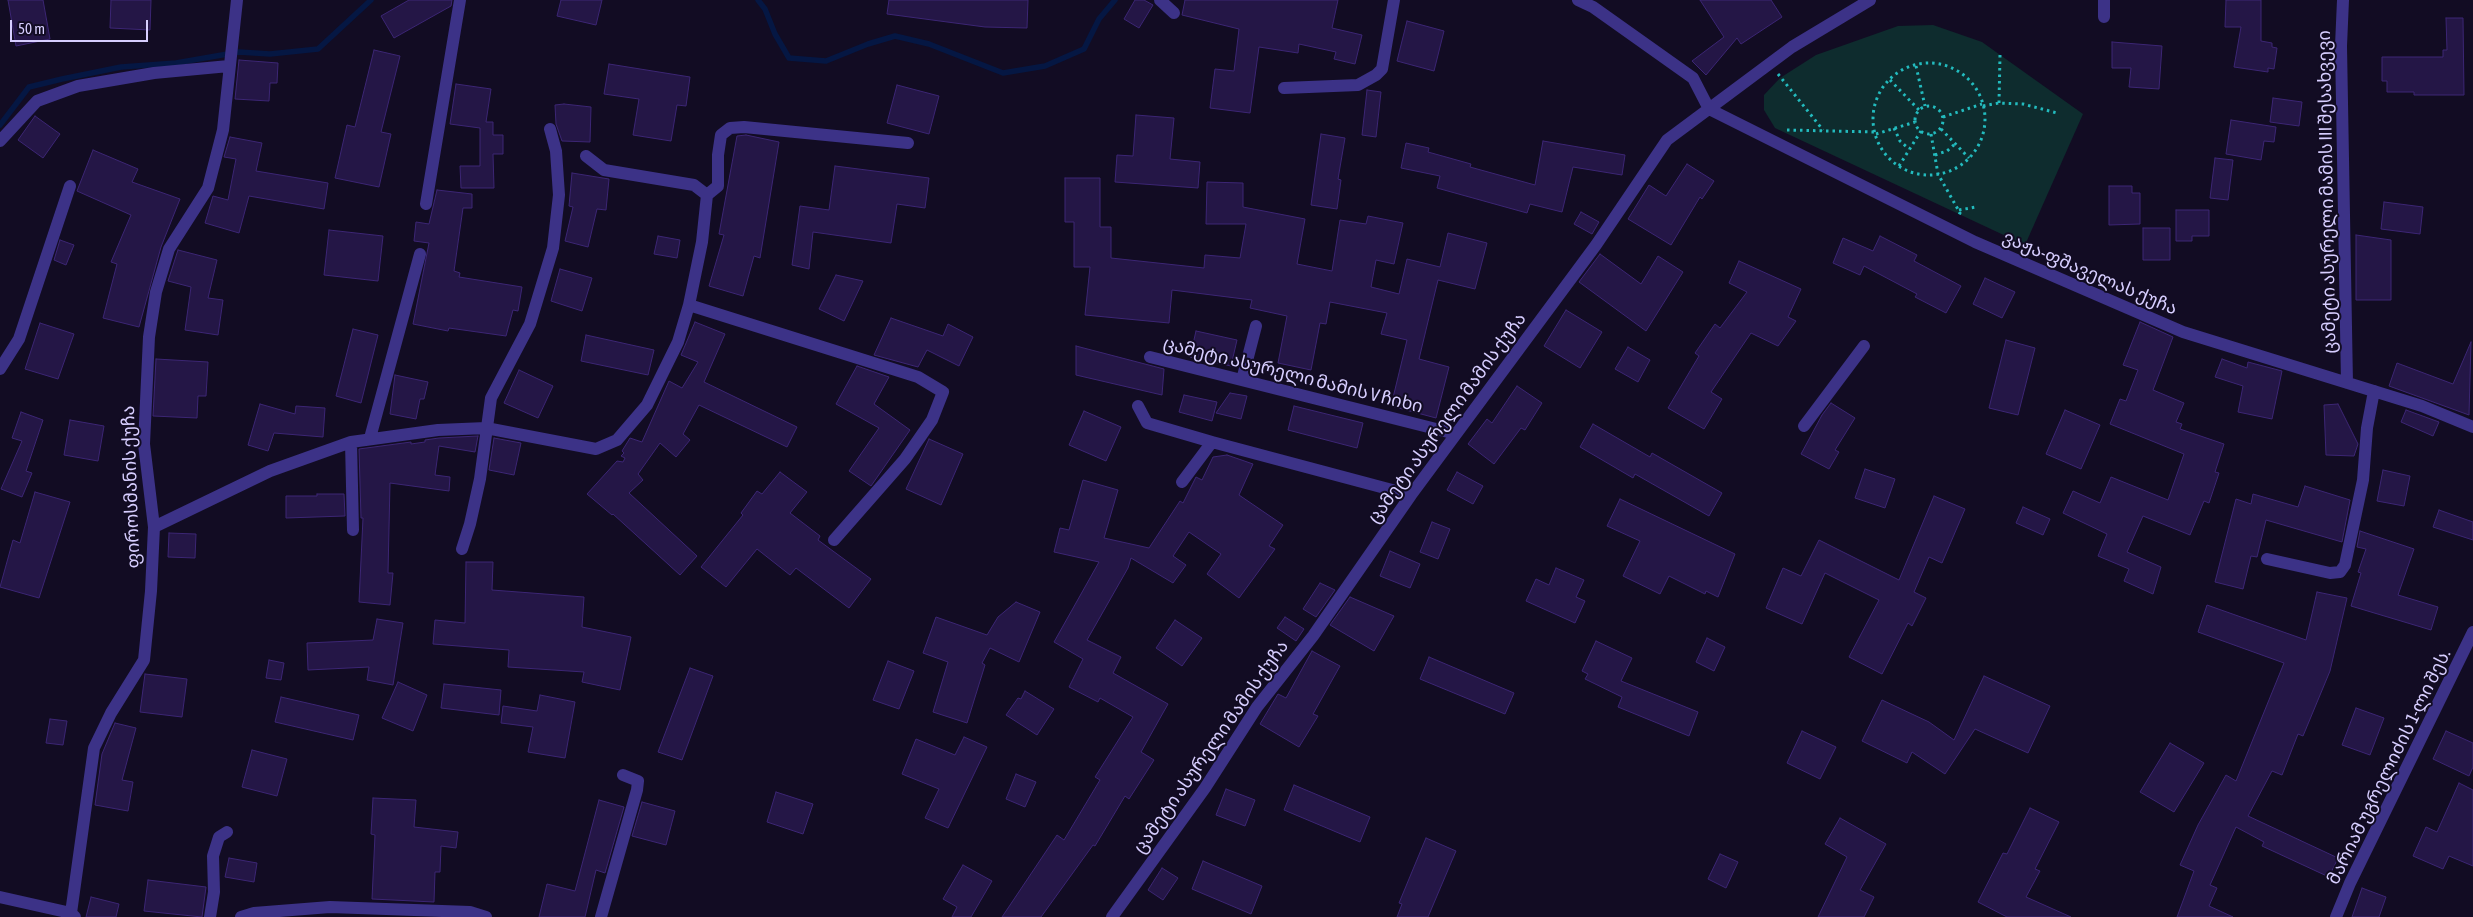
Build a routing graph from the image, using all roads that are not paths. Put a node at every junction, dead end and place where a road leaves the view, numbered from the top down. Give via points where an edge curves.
1 (236, 0) edge
2 (460, 0) edge
3 (1160, 0) edge
4 (1394, 0) edge
5 (1578, 0) edge
6 (1870, 0) edge
7 (2104, 0) edge
8 (2343, 0) edge
9 (1174, 13) dead end
10 (2104, 17) dead end
11 (229, 63) junction
12 (1284, 88) dead end
13 (1710, 108) junction
14 (550, 129) dead end
15 (0, 141) edge
16 (908, 143) dead end
17 (586, 156) dead end
18 (70, 186) dead end
19 (707, 195) junction
20 (426, 204) dead end
21 (420, 254) dead end
22 (689, 305) junction
23 (1256, 326) dead end
24 (1864, 346) dead end
25 (1150, 357) dead end
26 (0, 369) edge
27 (1242, 380) junction
28 (2347, 383) junction
29 (2374, 391) junction
30 (1138, 406) dead end
31 (1804, 426) dead end
32 (2473, 427) edge
33 (486, 428) junction
34 (1456, 434) junction
35 (370, 438) junction
36 (350, 442) junction
37 (1212, 442) junction
38 (1182, 482) dead end
39 (1411, 495) junction
40 (154, 527) junction
41 (353, 530) dead end
42 (834, 540) dead end
43 (462, 549) dead end
44 (2267, 559) dead end
45 (2473, 632) edge
46 (624, 775) dead end
47 (227, 832) dead end
48 (0, 897) edge
49 (73, 915) edge
50 (210, 917) edge
51 (241, 917) edge
52 (486, 917) edge
53 (601, 917) edge
54 (1112, 917) edge
55 (2336, 917) edge

1 - 11 street, ფიროსმანის ქუჩა
2 - 20 street
3 - 9 street
4 - 12 street via 1382,69 1376,75 1358,85
5 - 13 street via 1593,7 1693,78
6 - 13 street, ცამეტი ასურელი მამის ქუჩა via 1792,47
7 - 10 street
8 - 28 street, ცამეტი ასურელი მამის III შესახვევი
11 - 15 street via 78,86 37,101
11 - 40 street, ფიროსმანის ქუჩა via 223,130 208,188 169,249 156,292 149,337 144,444
13 - 28 street, ვაჟა-ფშაველას ქუჩა via 1951,230 2183,332
13 - 34 street, ცამეტი ასურელი მამის ქუჩა via 1667,140 1596,245
14 - 33 street via 556,151 559,195 553,248 530,324 491,398
16 - 19 street via 730,128 721,135 718,186
17 - 19 street via 604,170 694,185
18 - 26 street via 18,339
19 - 22 street via 702,242
21 - 35 street
22 - 33 street via 678,342 646,405 617,440 596,449
22 - 42 street via 918,378 943,392 932,420 905,459
23 - 27 street
24 - 31 street
25 - 27 street, ცამეტი ასურელი მამის V ჩიხი
27 - 34 street, ცამეტი ასურელი მამის V ჩიხი
28 - 29 street, ვაჟა-ფშაველას ქუჩა
29 - 32 street, ვაჟა-ფშაველას ქუჩა
29 - 44 street via 2363,480 2346,565 2340,572 2330,573
30 - 37 street via 1147,423
33 - 35 street
33 - 43 street via 480,479
34 - 39 street, ცამეტი ასურელი მამის ქუჩა
35 - 36 street
36 - 40 street via 270,471
36 - 41 street
37 - 38 street
37 - 39 street
39 - 54 street, ცამეტი ასურელი მამის ქუჩა via 1313,636 1257,707
40 - 49 street, ფიროსმანის ქუჩა via 144,660 111,713 94,748
45 - 55 street, მარიამ უგრელიძის 1-ლი შეს.
46 - 53 street via 638,781 637,790
47 - 50 street via 219,836 213,856 214,892
48 - 49 street
51 - 52 street via 330,906 470,912

